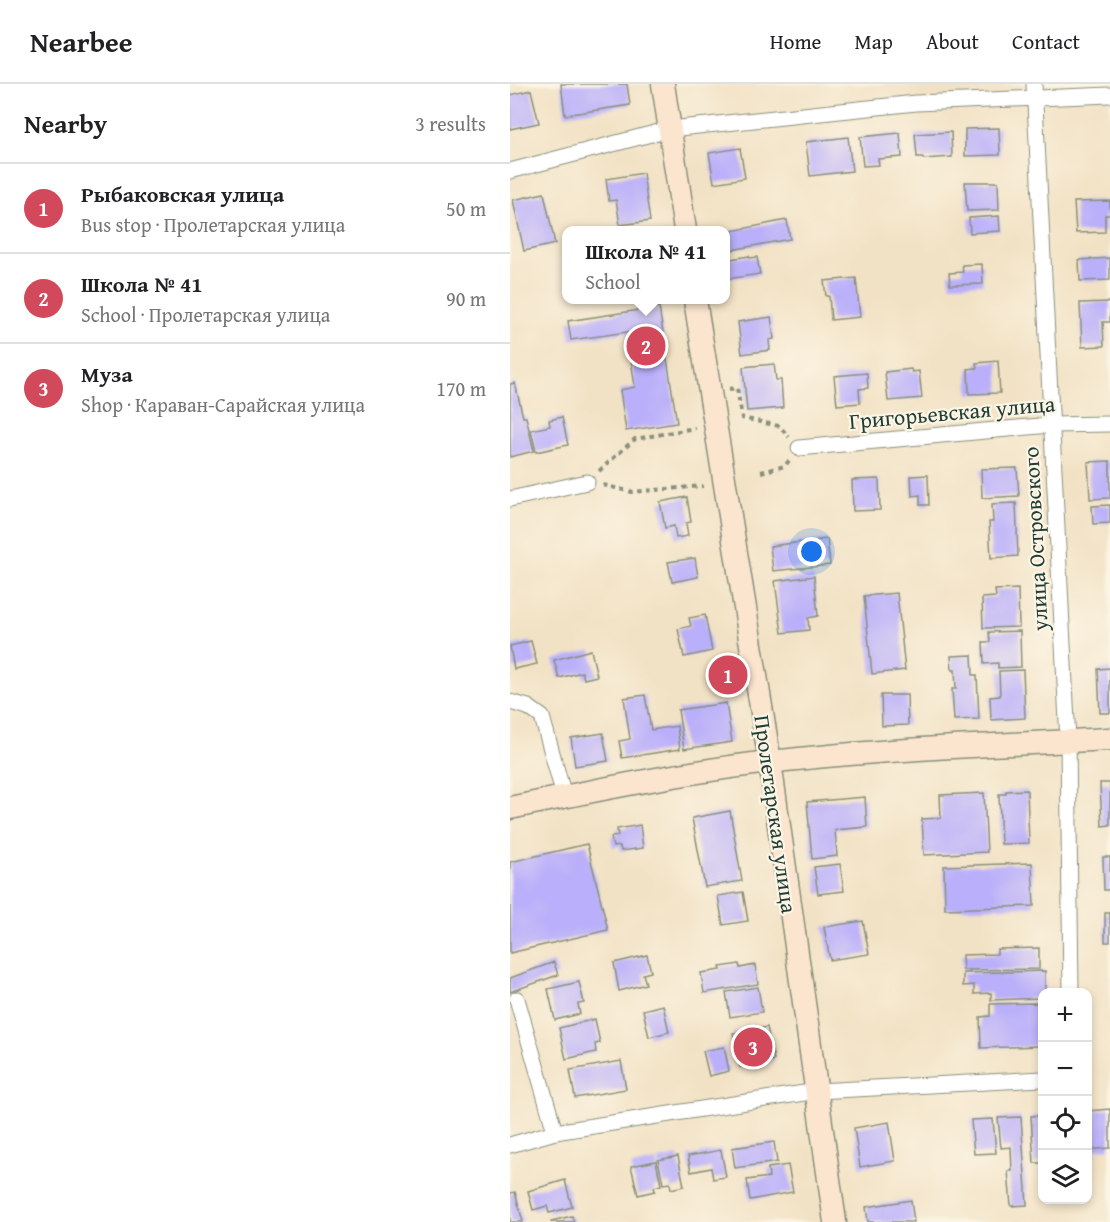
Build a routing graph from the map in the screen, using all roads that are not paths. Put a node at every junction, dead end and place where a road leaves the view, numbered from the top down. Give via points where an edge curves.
1 (663, 84) edge
2 (1034, 92) edge
3 (1110, 95) edge
4 (670, 129) junction
5 (510, 171) edge
6 (684, 226) edge
7 (696, 304) edge
8 (1110, 424) edge
9 (1052, 425) junction
10 (799, 448) road end
11 (587, 482) road end
12 (510, 499) edge
13 (510, 702) edge
14 (1110, 739) edge
15 (1068, 741) junction
16 (770, 762) junction
17 (564, 796) junction
18 (510, 808) edge
19 (1071, 988) edge
20 (517, 999) dead end
21 (1038, 1079) edge
22 (817, 1091) junction
23 (555, 1132) junction
24 (510, 1145) edge
25 (835, 1222) edge

1 - 4 main road
2 - 3 street
2 - 4 street
2 - 9 street, улица Островского
4 - 5 street
4 - 6 main road
7 - 16 main road, Пролетарская улица
8 - 9 street, Григорьевская улица
9 - 10 street, Григорьевская улица
9 - 15 street, улица Островского
11 - 12 street
13 - 17 street via 528,707 542,717
14 - 15 main road
15 - 16 main road
15 - 19 street, улица Островского
16 - 17 main road
16 - 22 main road, Пролетарская улица
17 - 18 main road
20 - 23 street
21 - 22 street
22 - 23 street
22 - 25 main road, Пролетарская улица
23 - 24 street

